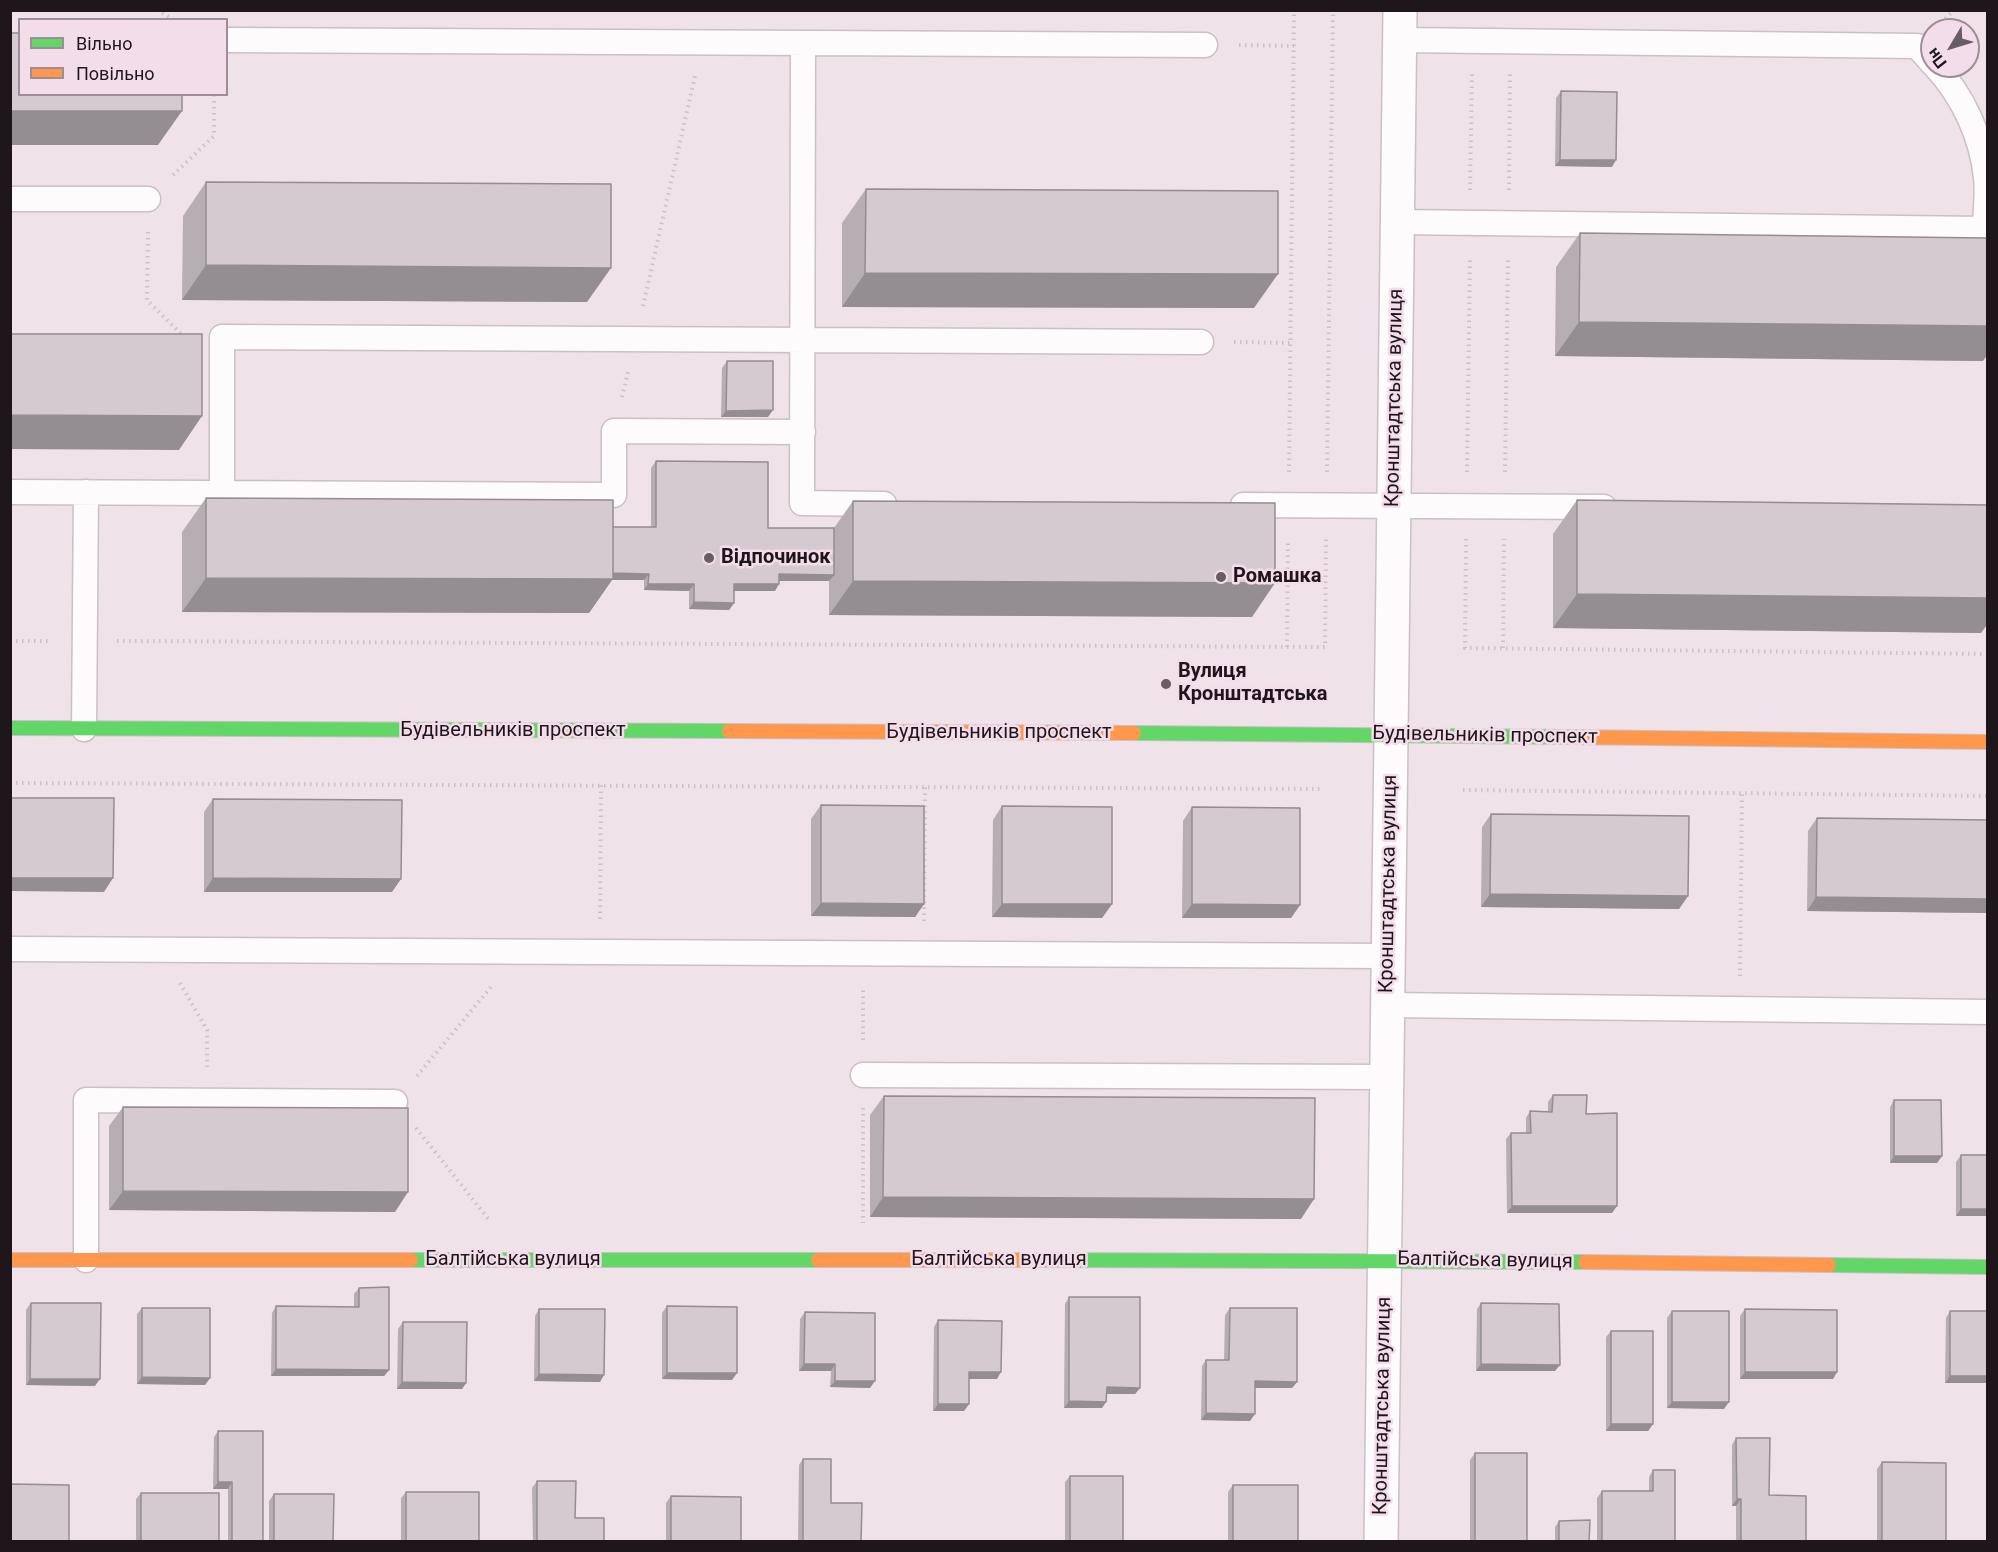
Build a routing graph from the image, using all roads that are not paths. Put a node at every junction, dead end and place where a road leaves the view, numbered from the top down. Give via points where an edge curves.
1 (1400, 25) edge
2 (228, 40) edge
3 (803, 43) junction
4 (1205, 45) road end
5 (1920, 49) edge
6 (1947, 78) edge
7 (10, 199) edge
8 (148, 199) road end
9 (1398, 222) junction
10 (803, 340) junction
11 (1201, 342) road end
12 (803, 432) junction
13 (10, 492) edge
14 (86, 492) junction
15 (222, 493) junction
16 (909, 504) edge
17 (1217, 505) edge
18 (1394, 506) junction
19 (1622, 507) edge
20 (10, 728) edge
21 (84, 729) junction
22 (1392, 735) junction
23 (1988, 742) edge
24 (10, 949) edge
25 (1388, 956) junction
26 (1388, 1005) junction
27 (1988, 1012) edge
28 (863, 1075) dead end
29 (1387, 1077) junction
30 (395, 1102) road end
31 (10, 1260) edge
32 (86, 1260) junction
33 (1385, 1260) junction
34 (1988, 1267) edge
35 (1381, 1542) edge

1 - 5 lane via 1473,41 1917,46
1 - 9 street, Кронштадтська вулиця
2 - 3 lane
3 - 4 lane
3 - 10 lane
6 - 9 lane via 1975,129 1986,178 1985,229
7 - 8 lane
9 - 18 street, Кронштадтська вулиця
10 - 11 lane
10 - 12 lane
10 - 15 lane via 222,337
12 - 15 lane via 614,431 614,495
12 - 16 lane via 802,503
13 - 14 lane
14 - 15 lane
14 - 21 lane
17 - 18 lane
18 - 19 lane
18 - 22 street, Кронштадтська вулиця
20 - 21 street, Будівельників проспект
21 - 22 street, Будівельників проспект
22 - 23 street, Будівельників проспект
22 - 25 street, Кронштадтська вулиця
24 - 25 lane
25 - 26 street, Кронштадтська вулиця
26 - 27 lane
26 - 29 street, Кронштадтська вулиця
28 - 29 lane
29 - 33 street, Кронштадтська вулиця
30 - 32 lane via 86,1100
31 - 32 street, Балтійська вулиця
32 - 33 street, Балтійська вулиця
33 - 34 street, Балтійська вулиця
33 - 35 street, Кронштадтська вулиця

